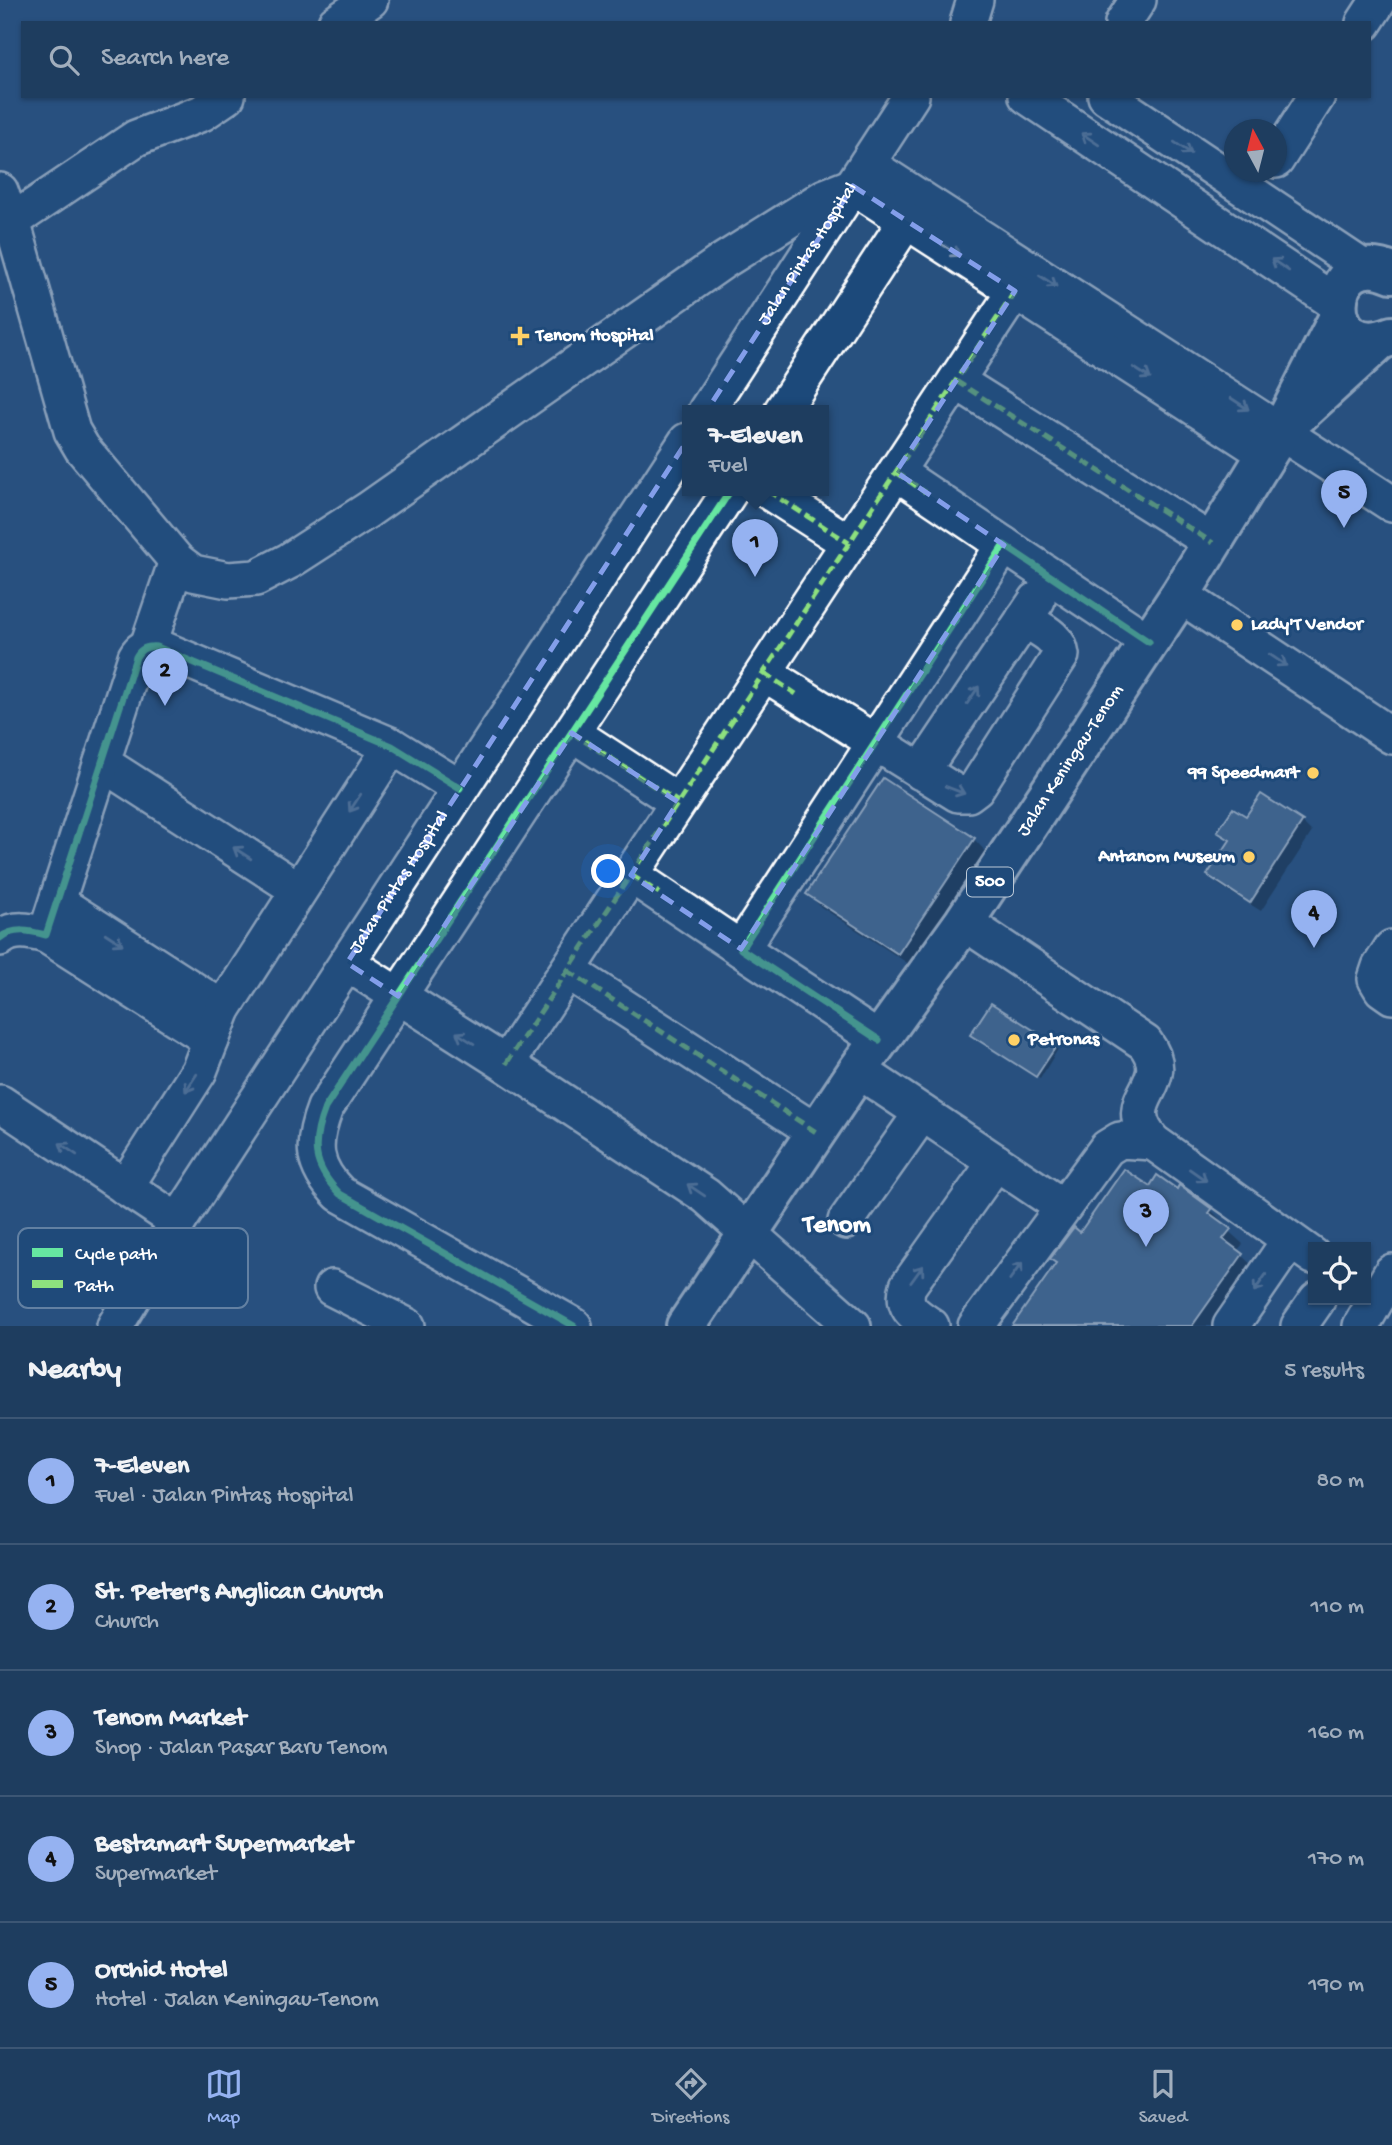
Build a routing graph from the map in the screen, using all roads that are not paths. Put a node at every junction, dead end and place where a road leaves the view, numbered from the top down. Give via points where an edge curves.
1 (370, 0) edge
2 (975, 0) edge
3 (1138, 0) edge
4 (1379, 0) edge
5 (339, 21) edge
6 (969, 21) edge
7 (1124, 21) edge
8 (1365, 21) edge
9 (224, 98) edge
10 (911, 98) edge
11 (1030, 98) edge
12 (1110, 98) edge
13 (1316, 98) edge
14 (1287, 143) edge
15 (860, 175) junction
16 (1261, 183) edge
17 (6, 206) edge
18 (906, 221) junction
19 (1379, 263) edge
20 (1015, 291) junction
21 (1338, 310) junction
22 (1389, 338) edge
23 (956, 381) junction
24 (710, 405) edge
25 (786, 405) edge
26 (1274, 442) junction
27 (682, 448) edge
28 (896, 472) junction
29 (727, 496) edge
30 (776, 496) edge
31 (1392, 504) edge
32 (849, 543) junction
33 (1213, 543) junction
34 (1004, 545) junction
35 (177, 561) junction
36 (1052, 577) junction
37 (1180, 595) junction
38 (1024, 620) junction
39 (1149, 642) junction
40 (148, 646) junction
41 (764, 673) junction
42 (572, 733) junction
43 (1392, 736) edge
44 (875, 744) junction
45 (392, 746) junction
46 (102, 763) junction
47 (921, 772) junction
48 (460, 788) junction
49 (678, 802) junction
50 (645, 884) junction
51 (299, 890) junction
52 (57, 902) junction
53 (964, 922) junction
54 (46, 935) junction
55 (0, 938) edge
56 (1392, 948) edge
57 (741, 949) junction
58 (346, 963) junction
59 (568, 971) junction
60 (398, 996) junction
61 (1392, 996) edge
62 (217, 1025) junction
63 (868, 1055) junction
64 (506, 1064) junction
65 (0, 1103) edge
66 (922, 1113) junction
67 (816, 1132) junction
68 (1153, 1142) junction
69 (996, 1162) junction
70 (125, 1187) junction
71 (1063, 1208) junction
72 (846, 1221) dead end
73 (178, 1222) junction
74 (174, 1228) edge
75 (748, 1235) junction
76 (1302, 1248) edge
77 (332, 1288) dead end
78 (1314, 1305) edge
79 (126, 1308) edge
80 (115, 1326) edge
81 (407, 1326) edge
82 (574, 1326) edge
83 (686, 1326) edge
84 (853, 1326) edge
85 (932, 1326) edge
86 (976, 1326) edge
87 (1231, 1326) edge
88 (1299, 1326) edge

1 - 5 street
2 - 6 street
3 - 7 street
4 - 8 street
9 - 17 street via 202,113 136,138
10 - 15 street, Jalan Pintas Hospital
21 -> 11 street
12 -> 16 street
13 - 14 street
15 - 18 street
15 - 24 street, Jalan Pintas Hospital
15 -> 26 street
15 - 35 street via 723,261 289,561 256,578 228,580 193,573
16 - 19 street
17 - 35 street via 72,430
18 -> 20 street
18 - 25 street
19 - 21 main road, Jalan Keningau-Tenom via 1345,281
20 - 23 street
20 -> 26 street
21 - 22 main road via 1354,336 1367,341
21 - 26 main road, Jalan Keningau-Tenom
22 - 26 main road, Jalan Keningau-Tenom
23 - 28 street
23 - 33 street
26 - 31 street
26 - 33 main road, Jalan Keningau-Tenom / 500
27 - 48 street, Jalan Pintas Hospital
28 - 32 street
28 - 34 street
29 - 42 street
30 - 32 street
32 - 41 street
33 - 37 main road, Jalan Keningau-Tenom / 500
34 - 36 street
34 - 44 street
35 - 40 street
36 - 38 street
36 - 39 street
37 - 39 main road, Jalan Keningau-Tenom / 500
37 -> 43 street
47 -> 38 street
47 -> 38 street via 958,794 976,788 1061,655 1056,640
39 - 53 main road, Jalan Keningau-Tenom / 500
40 - 45 street
40 - 46 street via 136,657
41 - 44 street
41 - 49 street
42 - 49 street
42 - 60 street
44 - 47 street
44 - 57 street
45 - 48 street
45 -> 51 street
51 -> 46 street
46 - 52 street
48 - 58 street, Jalan Pintas Hospital
49 - 50 street
50 - 57 street
50 - 59 street
51 - 62 street
52 - 54 street
52 -> 62 street
53 - 63 main road, Jalan Keningau-Tenom / 500
53 - 68 street via 1145,1043 1156,1065 1139,1116 1142,1130
54 - 55 street via 25,930
54 - 62 street
56 - 61 street via 1376,979
57 - 63 street
58 - 60 street
58 - 73 street, Jalan Pintas Hospital
59 - 64 street
59 - 67 street
64 -> 60 street
60 - 82 street via 325,1108 316,1131 316,1160 326,1180 340,1195
62 -> 70 street via 199,1071
63 - 66 street
63 - 67 main road, Jalan Keningau-Tenom / 500
75 -> 64 street via 706,1196
70 -> 65 street
66 - 69 street
66 - 72 street
67 - 75 main road, Jalan Keningau-Tenom / 500
68 - 71 street via 1120,1140 1107,1148
68 -> 76 street
69 - 71 street
85 -> 69 street via 910,1311 908,1286
70 - 73 street
86 -> 71 street
73 - 74 street, Jalan Pintas Hospital
75 - 83 main road, Jalan Keningau-Tenom / 500
75 - 84 street
76 -> 87 street
77 - 81 street
78 - 88 street
79 - 80 street, Jalan Pintas Hospital

